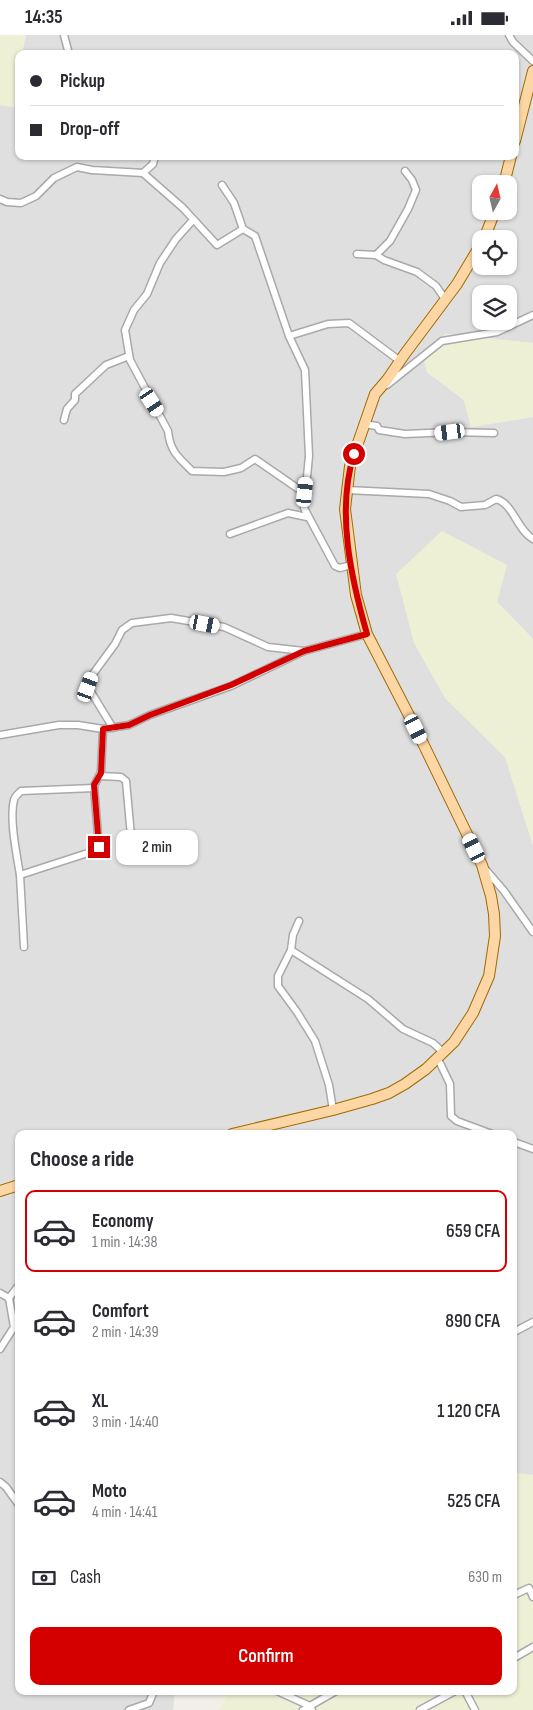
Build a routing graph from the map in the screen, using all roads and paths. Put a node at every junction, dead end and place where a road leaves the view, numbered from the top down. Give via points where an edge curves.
1 (64, 35) edge
2 (509, 35) edge
3 (68, 50) edge
4 (533, 61) edge
5 (533, 71) edge
6 (519, 125) edge
7 (154, 160) edge
8 (511, 160) edge
9 (405, 171) dead end
10 (143, 173) junction
11 (507, 175) edge
12 (222, 185) dead end
13 (0, 199) edge
14 (193, 220) junction
15 (243, 229) junction
16 (357, 254) dead end
17 (376, 255) junction
18 (472, 258) edge
19 (445, 299) junction
20 (533, 315) edge
21 (288, 335) junction
22 (129, 356) junction
23 (400, 361) junction
24 (374, 394) junction
25 (64, 420) dead end
26 (363, 424) junction
27 (494, 433) dead end
28 (347, 490) junction
29 (305, 492) junction
30 (308, 517) junction
31 (230, 534) dead end
32 (533, 539) edge
33 (351, 565) junction
34 (367, 634) junction
35 (304, 651) junction
36 (113, 728) junction
37 (103, 729) junction
38 (0, 735) edge
39 (100, 776) junction
40 (94, 788) junction
41 (131, 836) dead end
42 (482, 865) junction
43 (20, 875) junction
44 (299, 921) dead end
45 (533, 932) edge
46 (24, 947) dead end
47 (290, 950) junction
48 (441, 1056) junction
49 (333, 1110) junction
50 (249, 1130) edge
51 (481, 1130) edge
52 (517, 1143) edge
53 (533, 1149) edge
54 (15, 1186) edge
55 (0, 1191) edge
56 (15, 1290) edge
57 (0, 1293) edge
58 (9, 1298) junction
59 (533, 1322) edge
60 (517, 1330) edge
61 (0, 1349) edge
62 (0, 1482) edge
63 (15, 1499) edge
64 (517, 1594) edge
65 (533, 1597) edge
66 (533, 1647) edge
67 (517, 1656) edge
68 (152, 1695) edge
69 (285, 1695) edge
70 (330, 1695) edge
71 (448, 1695) edge
72 (468, 1695) edge
73 (311, 1708) edge
74 (129, 1710) edge
75 (302, 1710) edge
76 (420, 1710) edge
77 (475, 1710) edge

1 - 3 street
2 - 4 street
5 - 6 main road
7 - 10 street
8 - 11 main road
9 - 17 street via 416,190 390,241
10 - 13 street via 77,167 54,178 36,196 21,203
10 - 14 street
12 - 15 street via 234,203
14 - 15 street via 217,245
14 - 22 street via 160,263 147,294 134,309 125,330
15 - 21 street via 255,236
16 - 17 street
17 - 19 street via 428,279
18 - 19 main road
19 - 23 main road
20 - 24 street via 497,332 442,341
21 - 23 street via 328,324 348,323
21 - 29 street via 305,370 307,383 309,456
22 - 25 street via 106,365 75,393 75,400 67,409
22 - 29 street via 168,431 169,442 176,455 192,471 241,469 254,459
23 - 24 main road
24 - 26 main road
26 - 27 street via 405,435
26 - 28 main road via 350,466
28 - 32 street via 429,494 461,507 500,500 526,535
28 - 33 main road via 345,509
29 - 30 street via 304,508
30 - 31 street via 288,513
30 - 33 street via 335,567
33 - 34 main road
34 - 35 street
34 - 42 main road
35 - 36 street via 231,685 129,725
35 - 36 street via 268,647 224,627 171,618 132,623 122,630 88,687
36 - 37 street
37 - 38 street via 69,725
37 - 39 street
39 - 40 street
39 - 41 street via 121,777 126,781
40 - 43 street via 100,845 97,850
40 - 43 street via 21,791 16,795 14,832
42 - 45 street
42 - 48 main road via 494,914 488,976 473,1013
43 - 46 street
44 - 47 street
47 - 48 street via 368,999 403,1029 433,1043
47 - 49 street via 278,976 278,986 315,1041
48 - 49 main road via 398,1089
48 - 51 street via 450,1084 451,1116
49 - 50 main road
52 - 53 street
54 - 55 main road
56 - 58 street
57 - 58 street
58 - 61 street via 14,1327
59 - 60 street
62 - 63 street
64 - 65 street via 528,1588
66 - 67 street
68 - 74 street via 149,1703
69 - 73 street
70 - 73 street
71 - 76 street
72 - 77 street
73 - 75 street

